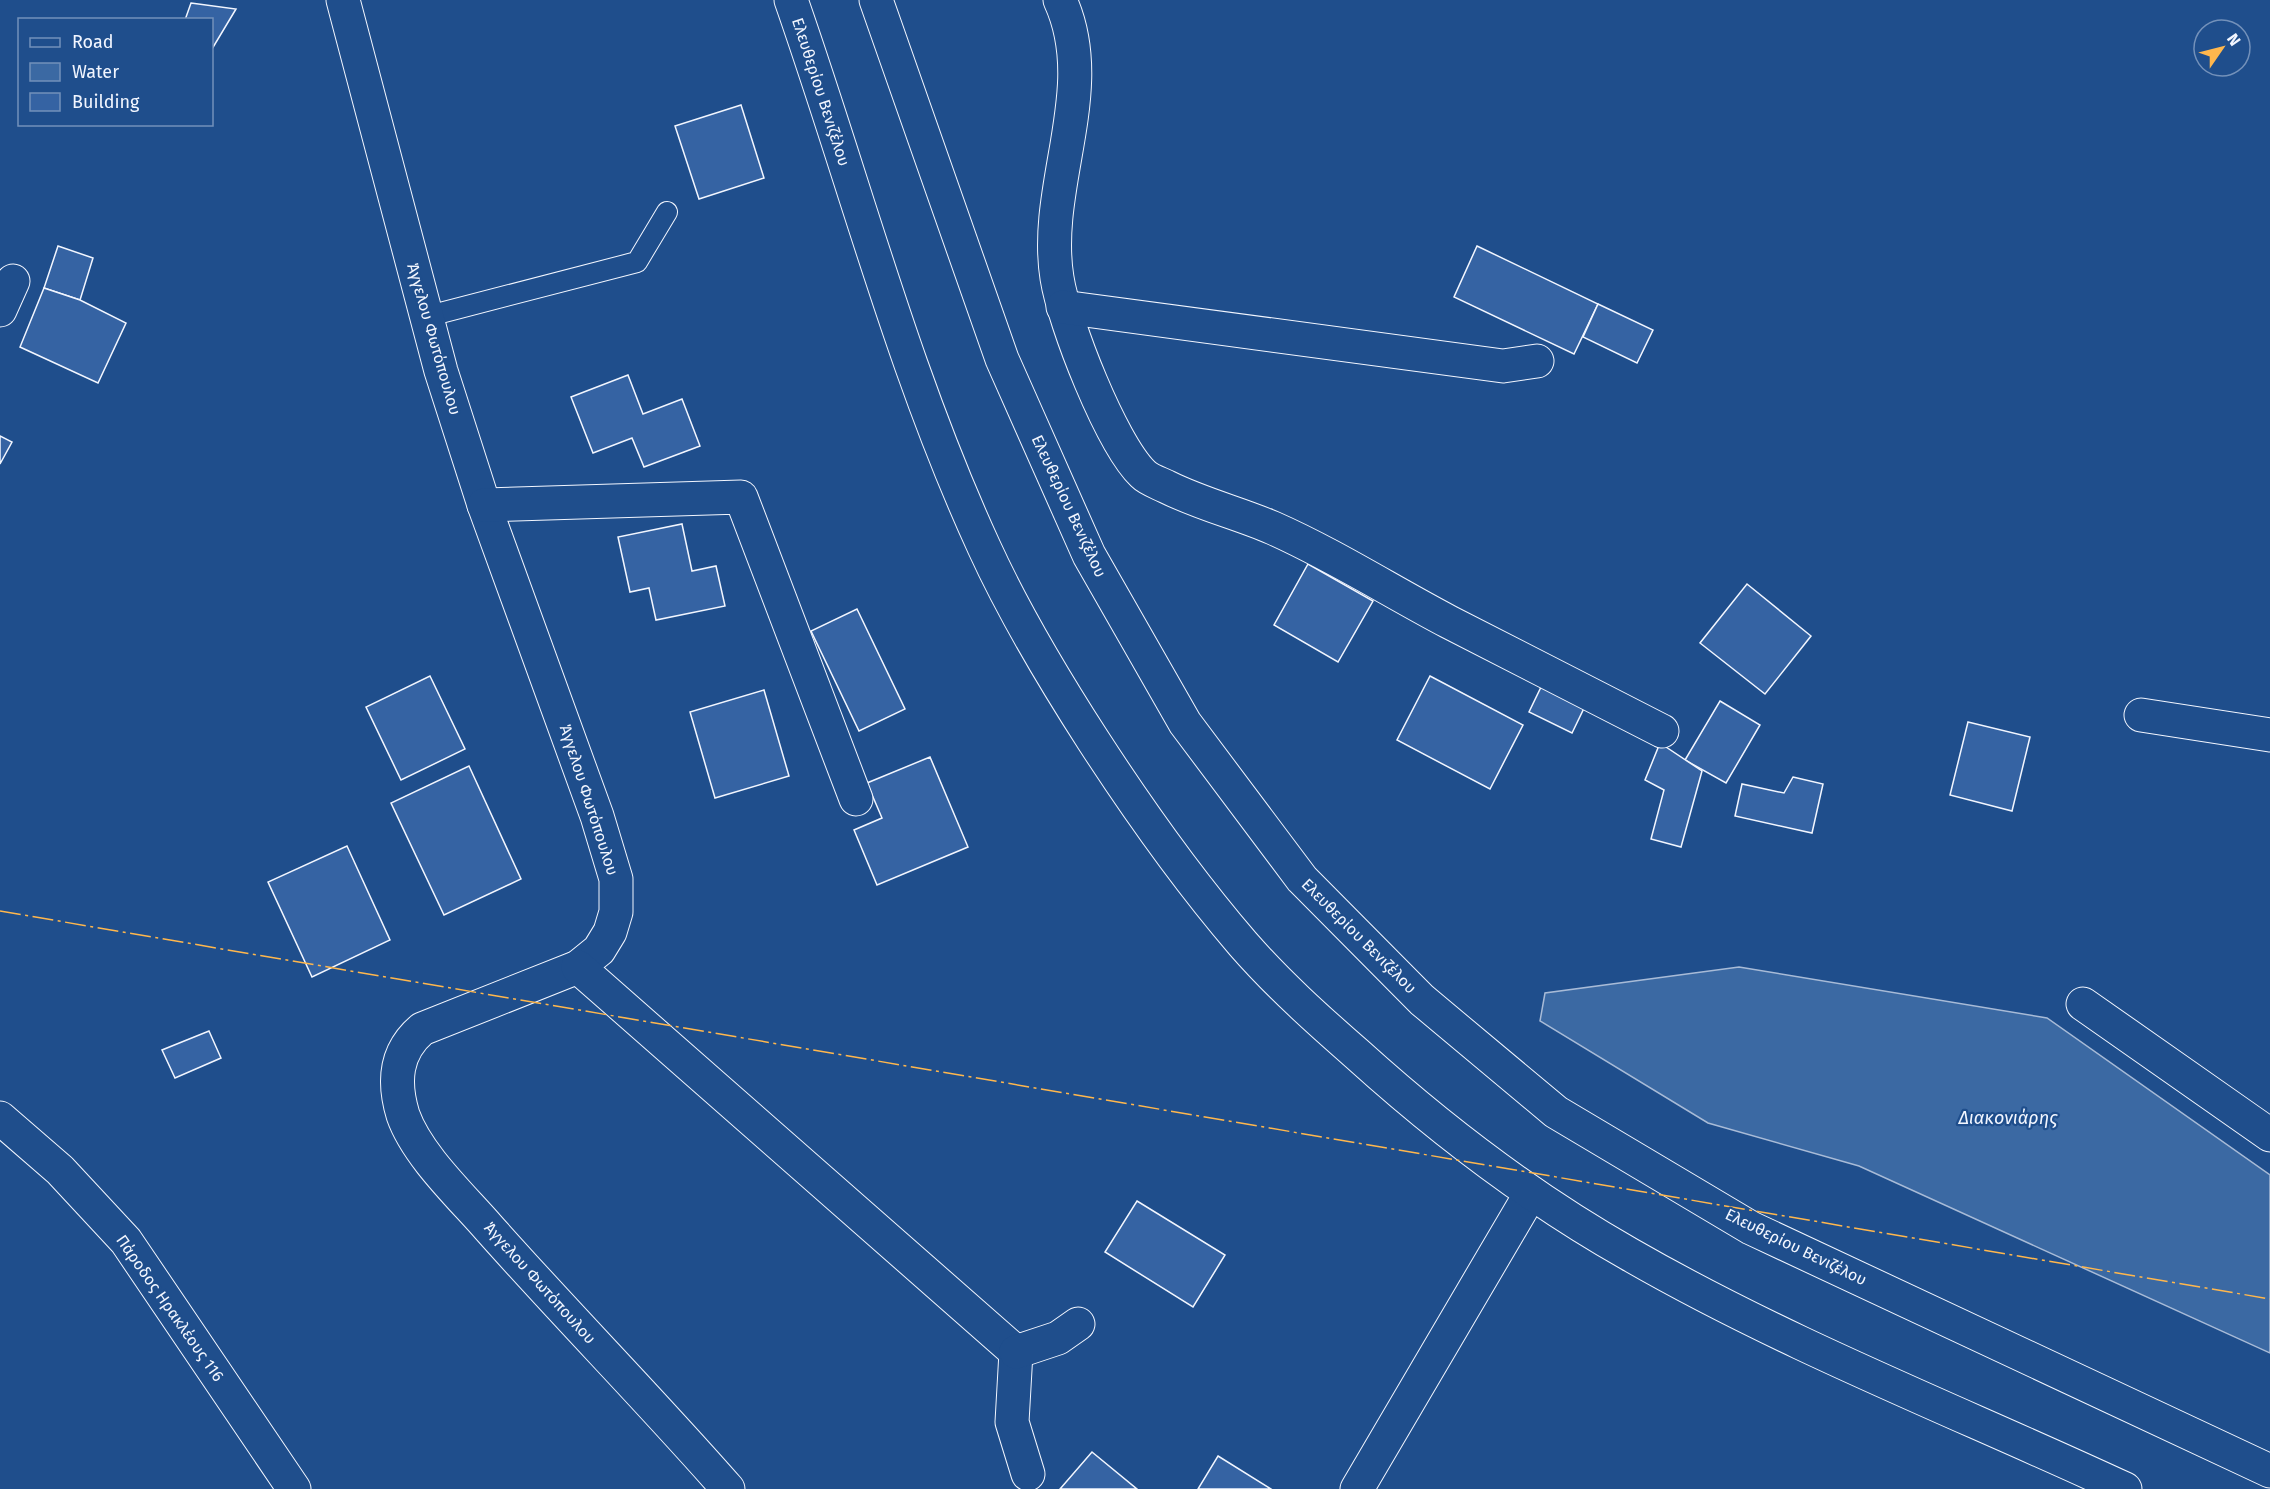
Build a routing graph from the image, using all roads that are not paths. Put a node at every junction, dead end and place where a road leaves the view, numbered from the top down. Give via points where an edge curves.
1 (343, 0) edge
2 (791, 0) edge
3 (876, 0) edge
4 (1060, 0) edge
5 (667, 212) dead end
6 (1063, 307) junction
7 (425, 317) junction
8 (1538, 361) dead end
9 (484, 505) junction
10 (2141, 715) dead end
11 (1662, 731) dead end
12 (2270, 735) edge
13 (856, 799) dead end
14 (578, 967) junction
15 (2083, 1005) dead end
16 (0, 1118) edge
17 (2270, 1135) edge
18 (1531, 1193) junction
19 (1078, 1324) dead end
20 (1016, 1352) junction
21 (2270, 1471) edge
22 (1028, 1474) dead end
23 (294, 1489) edge
24 (728, 1489) edge
25 (1358, 1489) edge
26 (2124, 1489) edge

1 - 7 street, Άγγελου Φωτόπουλου
2 - 18 street, Ελευθερίου Βενιζέλου via 893,313 953,474 1004,590 1068,701 1154,831 1253,955 1386,1080 1478,1156
3 - 21 street, Ελευθερίου Βενιζέλου via 1002,359 1089,555 1185,723 1302,879 1422,1000 1556,1112 1751,1228
4 - 6 street via 1076,57 1076,81 1054,221
5 - 7 lane via 637,262
6 - 8 street via 1503,366
6 - 11 street via 1101,407 1145,477 1198,502 1272,527
7 - 9 street, Άγγελου Φωτόπουλου
9 - 13 street via 741,497
9 - 14 street, Άγγελου Φωτόπουλου via 597,816 616,879 616,912 610,932 598,950
10 - 12 street
14 - 20 street
14 - 24 street, Άγγελου Φωτόπουλου via 422,1029 409,1040 402,1054 397,1093 415,1139 462,1198
15 - 17 street
16 - 23 street, Πάροδος Ηρακλέους 116 via 60,1170 126,1241
18 - 25 street
18 - 26 street, Ελευθερίου Βενιζέλου via 1630,1255 1723,1305
19 - 20 street via 1058,1338
20 - 22 street via 1012,1422

